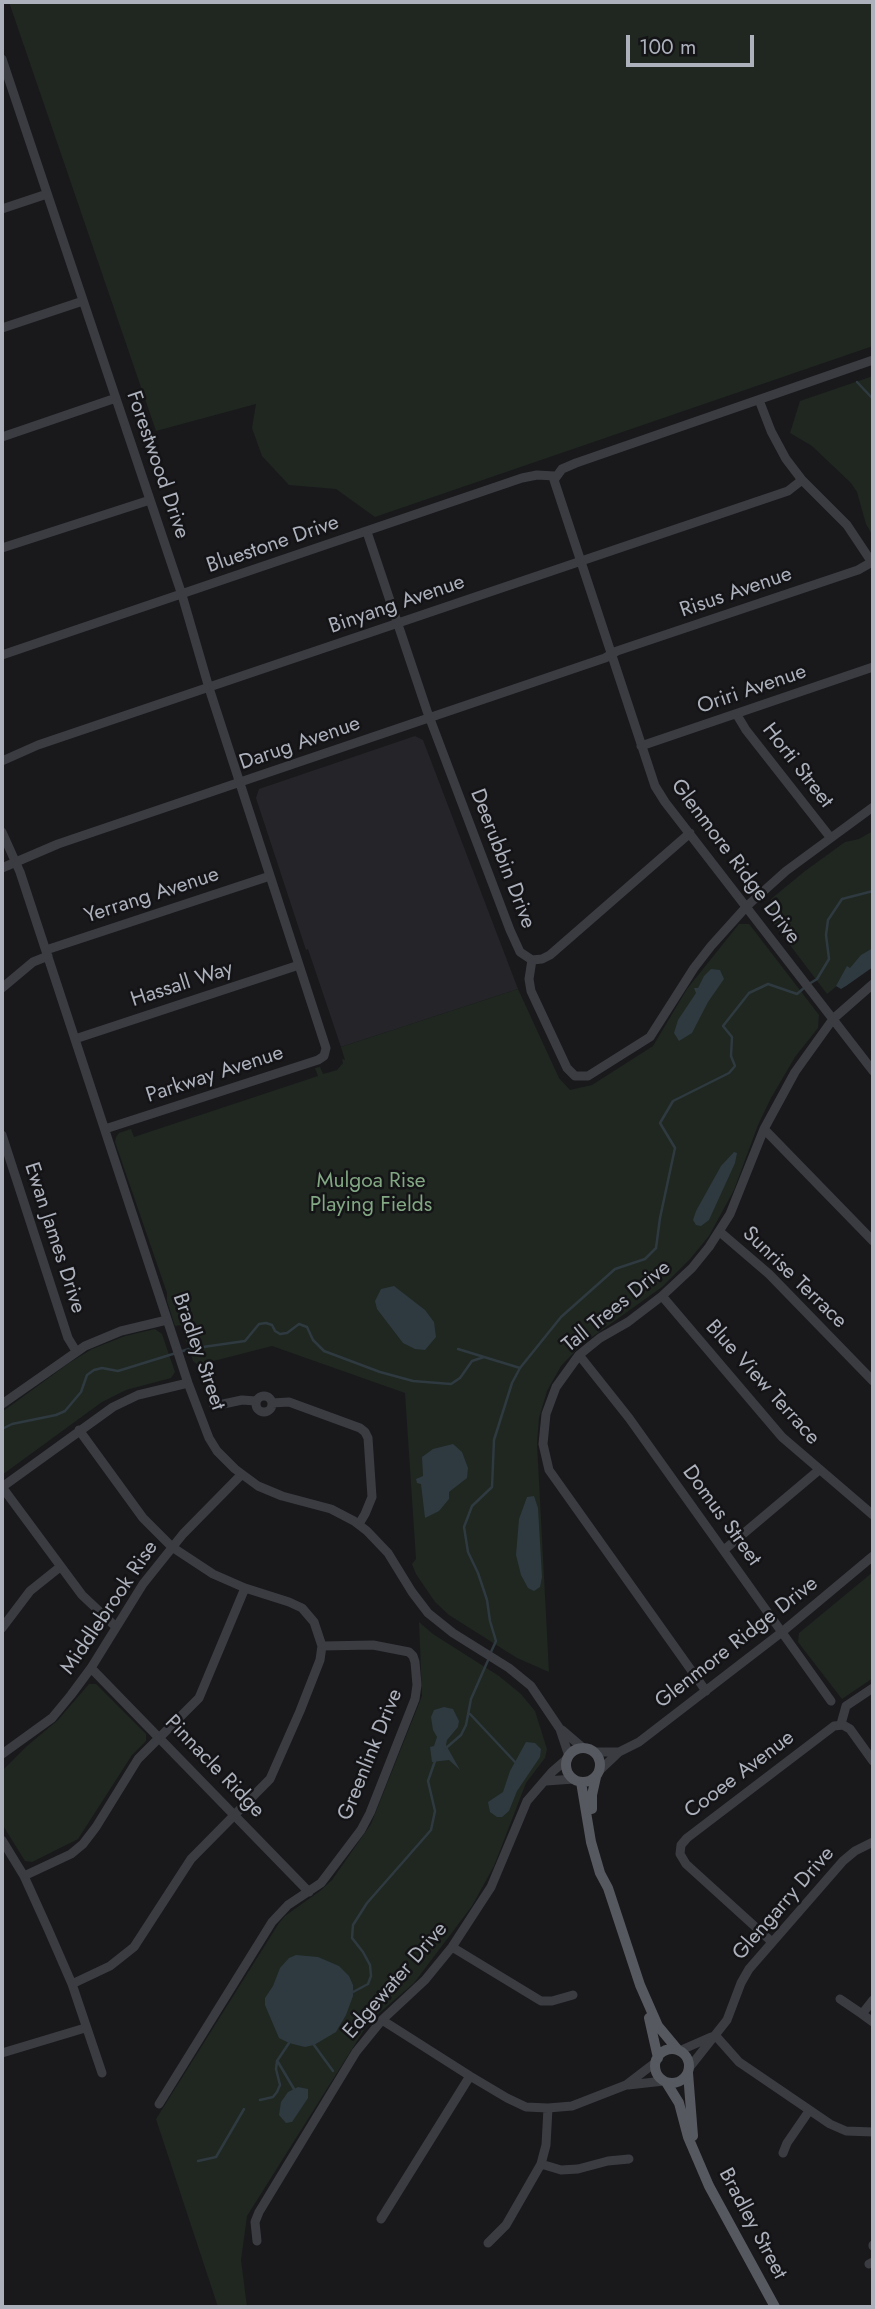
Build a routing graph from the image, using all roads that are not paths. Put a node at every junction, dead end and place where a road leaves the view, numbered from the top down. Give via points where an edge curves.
1 (3, 66) edge
2 (47, 194) junction
3 (2, 209) edge
4 (83, 301) junction
5 (2, 328) edge
6 (873, 360) edge
7 (116, 398) junction
8 (759, 400) junction
9 (2, 436) edge
10 (555, 476) junction
11 (802, 480) junction
12 (150, 500) junction
13 (367, 532) junction
14 (2, 548) edge
15 (581, 561) junction
16 (873, 563) edge
17 (182, 595) junction
18 (398, 623) junction
19 (2, 655) edge
20 (611, 655) junction
21 (873, 667) edge
22 (209, 688) junction
23 (737, 715) junction
24 (429, 719) junction
25 (641, 746) junction
26 (2, 761) edge
27 (240, 783) junction
28 (873, 807) edge
29 (2, 832) edge
30 (690, 833) junction
31 (830, 837) junction
32 (16, 861) junction
33 (2, 868) edge
34 (270, 876) junction
35 (747, 906) junction
36 (47, 953) junction
37 (532, 960) junction
38 (299, 965) junction
39 (873, 984) edge
40 (2, 988) edge
41 (833, 1019) junction
42 (75, 1039) junction
43 (325, 1044) joint
44 (873, 1071) edge
45 (105, 1129) junction
46 (764, 1129) junction
47 (2, 1135) edge
48 (720, 1232) junction
49 (873, 1241) edge
50 (662, 1296) junction
51 (167, 1320) junction
52 (76, 1351) junction
53 (579, 1355) junction
54 (873, 1381) edge
55 (188, 1383) junction
56 (2, 1405) edge
57 (214, 1406) dead end
58 (79, 1430) junction
59 (819, 1471) junction
60 (241, 1475) junction
61 (2, 1487) edge
62 (873, 1515) edge
63 (359, 1524) junction
64 (172, 1547) junction
65 (724, 1550) junction
66 (873, 1556) edge
67 (60, 1567) junction
68 (245, 1588) junction
69 (116, 1627) junction
70 (2, 1628) edge
71 (782, 1632) junction
72 (321, 1646) junction
73 (91, 1668) junction
74 (873, 1688) edge
75 (706, 1691) junction
76 (831, 1701) dead end
77 (841, 1724) junction
78 (560, 1729) junction
79 (160, 1737) junction
80 (589, 1750) junction
81 (619, 1752) junction
82 (2, 1754) edge
83 (568, 1758) junction
84 (873, 1761) edge
85 (598, 1773) junction
86 (546, 1781) junction
87 (578, 1781) junction
88 (235, 1814) junction
89 (2, 1840) edge
90 (873, 1842) edge
91 (24, 1876) junction
92 (608, 1888) junction
93 (309, 1892) junction
94 (772, 1942) junction
95 (452, 1947) junction
96 (72, 1984) junction
97 (573, 1995) dead end
98 (645, 1998) junction
99 (839, 1999) dead end
100 (873, 2000) edge
101 (862, 2014) junction
102 (382, 2020) junction
103 (873, 2022) edge
104 (85, 2028) junction
105 (714, 2036) junction
106 (678, 2050) junction
107 (2, 2051) edge
108 (657, 2060) junction
109 (689, 2070) junction
110 (102, 2073) dead end
111 (470, 2076) junction
112 (665, 2082) junction
113 (626, 2085) junction
114 (159, 2104) dead end
115 (548, 2108) junction
116 (808, 2110) junction
117 (873, 2132) edge
118 (783, 2153) dead end
119 (697, 2159) junction
120 (629, 2160) dead end
121 (541, 2164) junction
122 (381, 2219) dead end
123 (257, 2241) dead end
124 (488, 2242) dead end
125 (775, 2307) edge

1 - 2 street, Forestwood Drive
2 - 3 street
2 - 4 street, Forestwood Drive
4 - 5 street
4 - 7 street, Forestwood Drive
6 - 8 street
7 - 9 street
7 - 12 street, Forestwood Drive
8 - 10 street via 576,463
8 - 11 street via 780,449
10 - 13 street, Bluestone Drive via 530,476
10 - 15 street, Glenmore Ridge Drive
11 - 15 street, Binyang Avenue via 788,491
11 - 16 street via 847,525
12 - 14 street
12 - 17 street, Forestwood Drive
13 - 17 street, Bluestone Drive
13 - 18 street, Deerubbin Drive
15 - 18 street, Binyang Avenue
15 - 20 street, Glenmore Ridge Drive
16 - 20 street, Risus Avenue
17 - 19 street, Bluestone Drive
17 - 22 street, Forestwood Drive
18 - 22 street, Binyang Avenue
18 - 24 street, Deerubbin Drive
20 - 24 street, Darug Avenue
20 - 25 street, Glenmore Ridge Drive
21 - 23 street, Oriri Avenue
22 - 26 street, Binyang Avenue
22 - 27 street, Forestwood Drive
23 - 25 street, Oriri Avenue
23 - 31 street, Horti Street
24 - 27 street, Darug Avenue
24 - 37 street, Deerubbin Drive via 513,937 522,955
25 - 30 street, Glenmore Ridge Drive via 655,786
27 - 32 street, Darug Avenue
27 - 34 street, Forestwood Drive
28 - 31 street, Deerubbin Drive
29 - 32 street, Bradley Street
30 - 35 street, Glenmore Ridge Drive
30 - 37 street via 550,955
31 - 35 street, Deerubbin Drive
32 - 33 street, Darug Avenue
32 - 36 street, Bradley Street
34 - 36 street, Yerrang Avenue
34 - 38 street, Forestwood Drive
35 - 37 street, Deerubbin Drive via 694,968 650,1037 583,1077 568,1071 534,999 529,979
35 - 41 street, Glenmore Ridge Drive
36 - 40 street, Yerrang Avenue
36 - 42 street, Bradley Street
38 - 42 street, Hassall Way
38 - 43 street, Forestwood Drive
39 - 41 street, Tall Trees Drive
41 - 44 street, Glenmore Ridge Drive
41 - 46 street, Tall Trees Drive via 795,1072
42 - 45 street, Bradley Street
43 - 45 street, Parkway Avenue via 326,1053 318,1060
45 - 51 street, Bradley Street
46 - 48 street, Tall Trees Drive
46 - 49 street
47 - 52 street, Ewan James Drive
48 - 50 street, Tall Trees Drive
48 - 54 street, Sunrise Terrace via 769,1274
50 - 53 street, Tall Trees Drive
50 - 59 street, Blue View Terrace via 759,1413
51 - 52 street via 114,1333
51 - 55 street, Bradley Street
52 - 56 street
53 - 65 street, Domus Street
53 - 75 street, Tall Trees Drive via 556,1387 546,1414 543,1444 549,1470
55 - 58 street via 127,1399
55 - 60 street, Bradley Street via 209,1438
57 - 63 street via 264,1396 272,1403 289,1402 365,1432 372,1497
58 - 61 street
58 - 64 street via 143,1518
59 - 62 street, Blue View Terrace
59 - 65 street
60 - 63 street, Bradley Street via 267,1491 323,1507
60 - 64 street, Middlebrook Rise
61 - 67 street
63 - 78 street, Bradley Street via 384,1548 428,1614 531,1686
64 - 68 street
64 - 69 street, Middlebrook Rise
65 - 71 street, Domus Street
66 - 71 street, Glenmore Ridge Drive
67 - 69 street
67 - 70 street via 30,1591
68 - 72 street via 307,1612 317,1627
68 - 79 street via 199,1698
69 - 73 street, Middlebrook Rise
71 - 75 street, Glenmore Ridge Drive
71 - 76 street, Domus Street
72 - 88 street via 320,1660 275,1770
72 - 93 street, Greenlink Drive via 409,1651 415,1662 417,1689 365,1824 326,1877
73 - 79 street, Pinnacle Ridge
73 - 82 street, Middlebrook Rise via 52,1717
74 - 77 street via 846,1706
75 - 81 street, Glenmore Ridge Drive
77 - 84 street via 852,1730
77 - 94 street, Cooee Avenue via 687,1838 680,1848 685,1864
78 - 80 street, Bradley Street
78 - 83 street, Bradley Street
79 - 88 street, Pinnacle Ridge
79 - 91 street via 138,1759 83,1844
80 - 81 street
80 - 83 main road via 575,1750
80 - 85 main road via 600,1760
81 - 85 street, Glenmore Ridge Drive
83 - 86 street, Edgewater Drive
83 - 87 main road via 567,1769
85 - 87 main road via 587,1782
85 - 92 main road via 593,1810
86 - 87 street
86 - 95 street, Edgewater Drive via 527,1801 491,1887
87 - 92 main road via 591,1842
88 - 93 street, Pinnacle Ridge
88 - 96 street via 191,1859 134,1947 110,1966
89 - 91 street
90 - 94 street, Glengarry Drive via 843,1861
91 - 96 street
92 - 98 main road
93 - 114 street, Greenlink Drive via 272,1922
94 - 105 street, Glengarry Drive via 745,1976 731,2013
95 - 97 street via 541,2001
95 - 102 street, Edgewater Drive
96 - 104 street
98 - 106 main road
98 - 108 main road
99 - 101 street
100 - 101 street
101 - 103 street
102 - 111 street
102 - 123 street, Edgewater Drive via 356,2052 259,2212
104 - 107 street
104 - 110 street
105 - 106 street
105 - 109 street, Glengarry Drive
105 - 116 street via 739,2062
106 - 108 main road via 668,2050
106 - 109 main road via 687,2058
108 - 112 main road via 657,2073
108 - 113 street
109 - 112 main road via 681,2081
109 - 119 main road, Bradley Street
111 - 115 street via 526,2106
111 - 122 street
112 - 113 street
112 - 119 main road, Bradley Street via 680,2103
113 - 115 street via 572,2106
115 - 121 street
116 - 117 street via 846,2131
116 - 118 street
119 - 125 main road, Bradley Street
120 - 121 street via 574,2170
121 - 124 street via 506,2225

